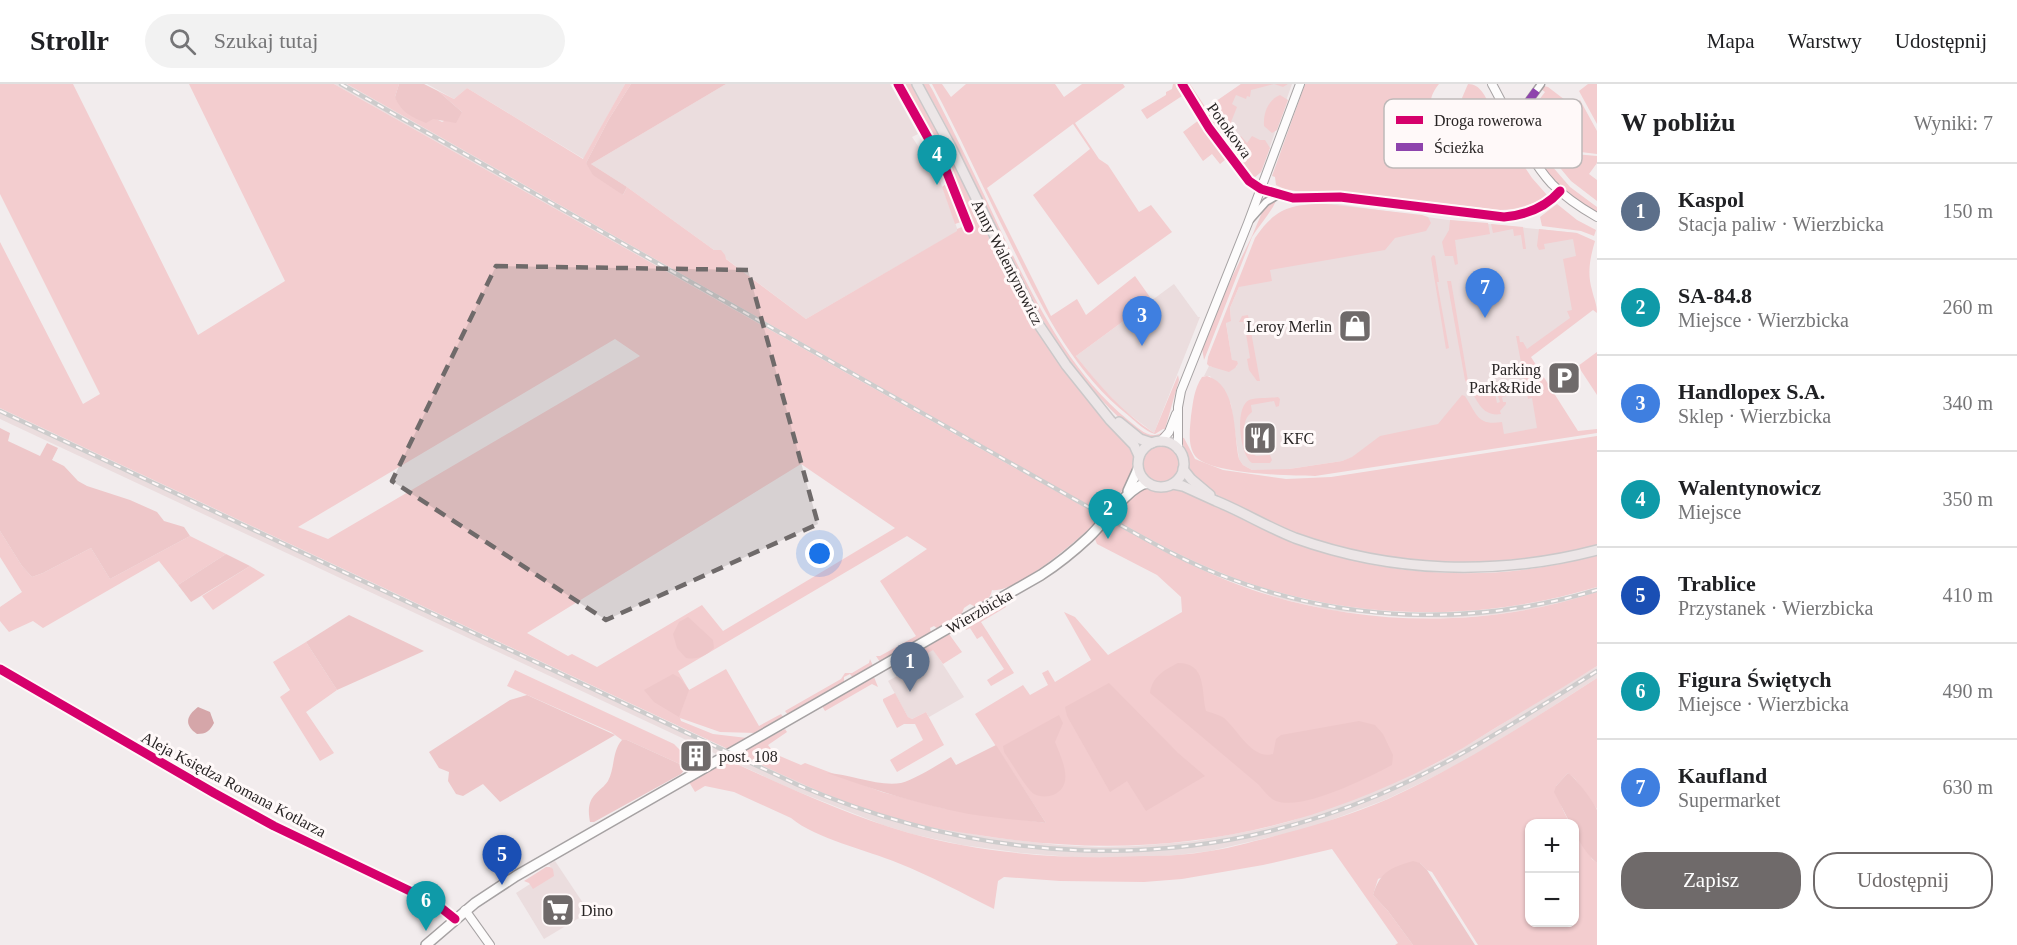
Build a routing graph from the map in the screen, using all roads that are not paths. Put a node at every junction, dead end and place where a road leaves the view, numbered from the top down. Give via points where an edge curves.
1 (898, 84) edge
2 (917, 84) edge
3 (1182, 84) edge
4 (1300, 84) edge
5 (1492, 84) edge
6 (1541, 84) edge
7 (1501, 99) edge
8 (1530, 99) edge
9 (1539, 168) edge
10 (1261, 189) junction
11 (1560, 191) junction
12 (1278, 195) junction
13 (1597, 217) edge
14 (1248, 223) junction
15 (969, 228) dead end
16 (1094, 400) junction
17 (1178, 407) junction
18 (1156, 442) junction
19 (1178, 449) junction
20 (1139, 456) junction
21 (1183, 468) junction
22 (1138, 470) junction
23 (1148, 483) junction
24 (1173, 484) junction
25 (1124, 498) junction
26 (1216, 501) junction
27 (1597, 550) edge
28 (0, 669) edge
29 (465, 910) junction
30 (455, 918) junction
31 (426, 945) edge
32 (490, 945) edge

1 - 15 street via 946,170
2 - 16 main road, Anny Walentynowicz via 1033,314
3 - 10 street, Potokowa via 1197,111 1249,181
4 - 10 street
5 - 7 street
6 - 8 street
9 - 11 street
10 - 12 street
10 - 14 street
11 - 12 street via 1536,209 1504,217 1340,197
11 - 13 street
12 - 14 street via 1266,202
14 - 17 street
16 - 18 main road, Anny Walentynowicz via 1143,441
16 - 20 main road, Anny Walentynowicz
17 - 18 street via 1169,432
17 - 19 street
18 - 19 main road
18 - 20 main road
19 - 21 main road
20 - 22 main road
21 - 24 main road
21 - 26 main road
22 - 23 main road
22 - 25 main road, Wierzbicka
23 - 24 main road via 1160,487
23 - 25 main road, Wierzbicka
24 - 26 main road
25 - 29 main road, Wierzbicka via 1089,537 1041,575 516,876
26 - 27 main road via 1301,540 1398,563 1504,567
28 - 30 street, Aleja Księdza Romana Kotlarza via 213,793 427,899
29 - 30 main road
29 - 32 street
30 - 31 main road

